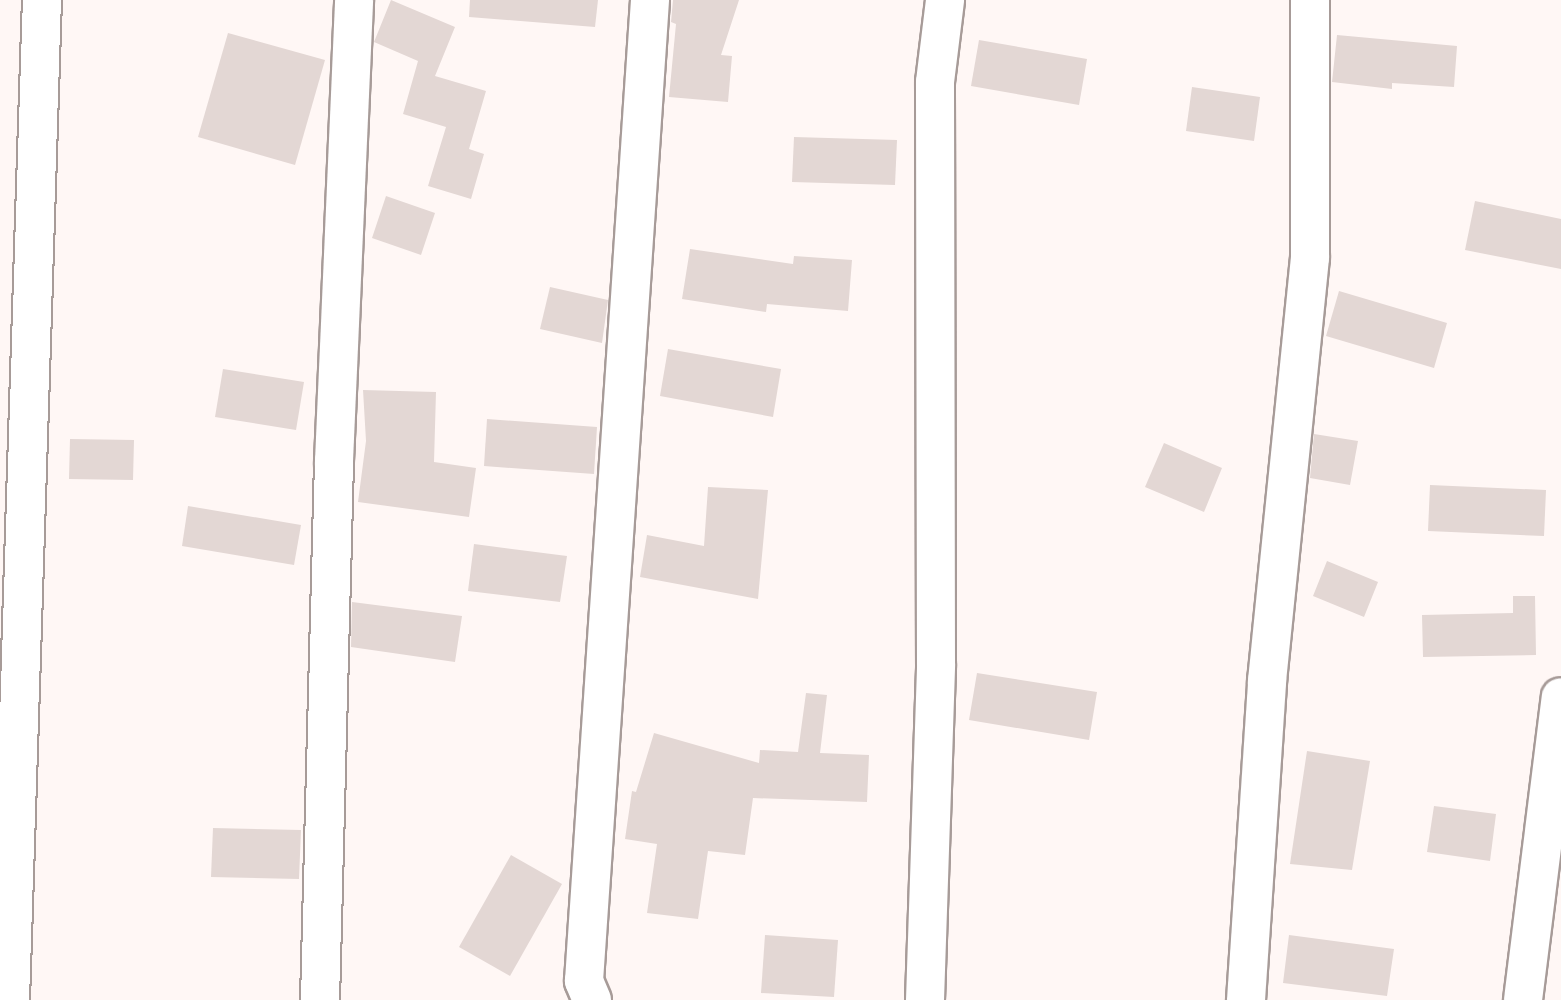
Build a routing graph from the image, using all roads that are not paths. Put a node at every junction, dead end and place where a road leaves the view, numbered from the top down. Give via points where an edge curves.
1 (42, 0) edge
2 (354, 0) edge
3 (650, 0) edge
4 (945, 0) edge
5 (1310, 0) edge
6 (1561, 697) edge
7 (10, 1000) edge
8 (320, 1000) edge
9 (592, 1000) edge
10 (925, 1000) edge
11 (1246, 1000) edge
12 (1523, 1000) edge

1 - 7 street
2 - 8 street via 334,461
3 - 9 street via 584,981
4 - 10 street via 935,82 936,664
5 - 11 street via 1310,258 1267,681
6 - 12 street

